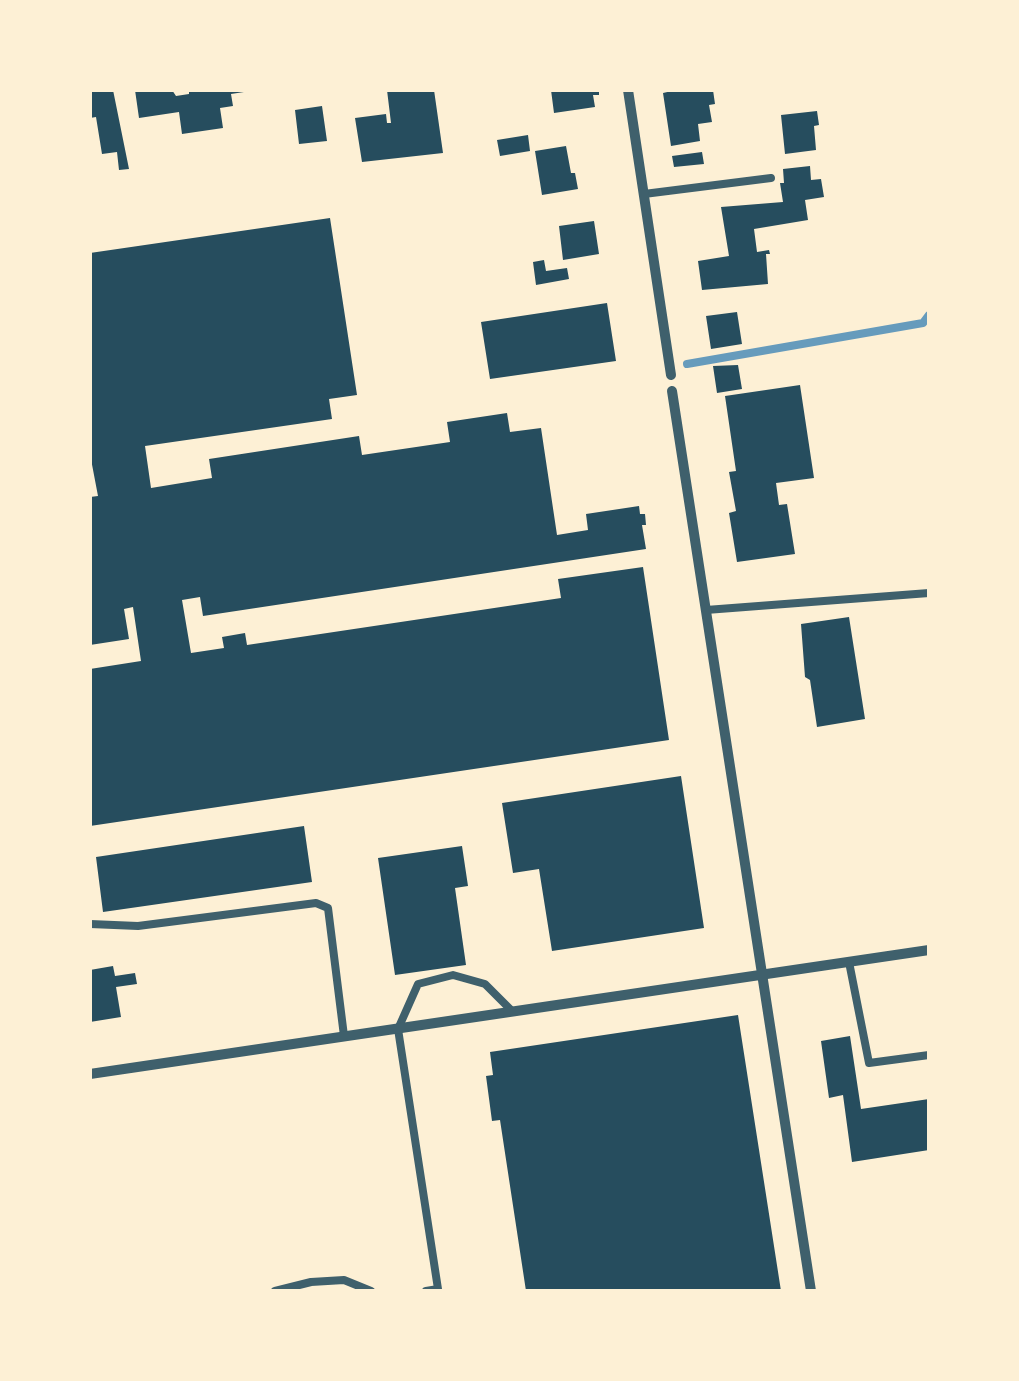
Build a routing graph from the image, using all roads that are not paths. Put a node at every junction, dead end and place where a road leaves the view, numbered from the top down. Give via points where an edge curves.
1 (628, 90) edge
2 (771, 178) dead end
3 (644, 194) junction
4 (670, 374) dead end
5 (672, 391) dead end
6 (929, 593) edge
7 (706, 610) junction
8 (90, 924) edge
9 (929, 950) edge
10 (848, 962) junction
11 (762, 974) junction
12 (512, 1011) junction
13 (398, 1029) junction
14 (344, 1036) junction
15 (929, 1055) edge
16 (90, 1074) edge
17 (275, 1291) edge
18 (371, 1291) edge
19 (426, 1291) edge
20 (811, 1291) edge

1 - 3 street
2 - 3 lane
3 - 4 street
5 - 7 street
6 - 7 lane
7 - 11 street
8 - 14 lane via 138,926 316,903 328,908
9 - 10 street
10 - 11 street
10 - 15 lane via 869,1062
11 - 12 street
11 - 20 street
12 - 13 street
12 - 13 lane via 484,984 453,975 418,984
13 - 14 street
13 - 19 lane via 438,1289
14 - 16 street
17 - 18 lane via 344,1280

